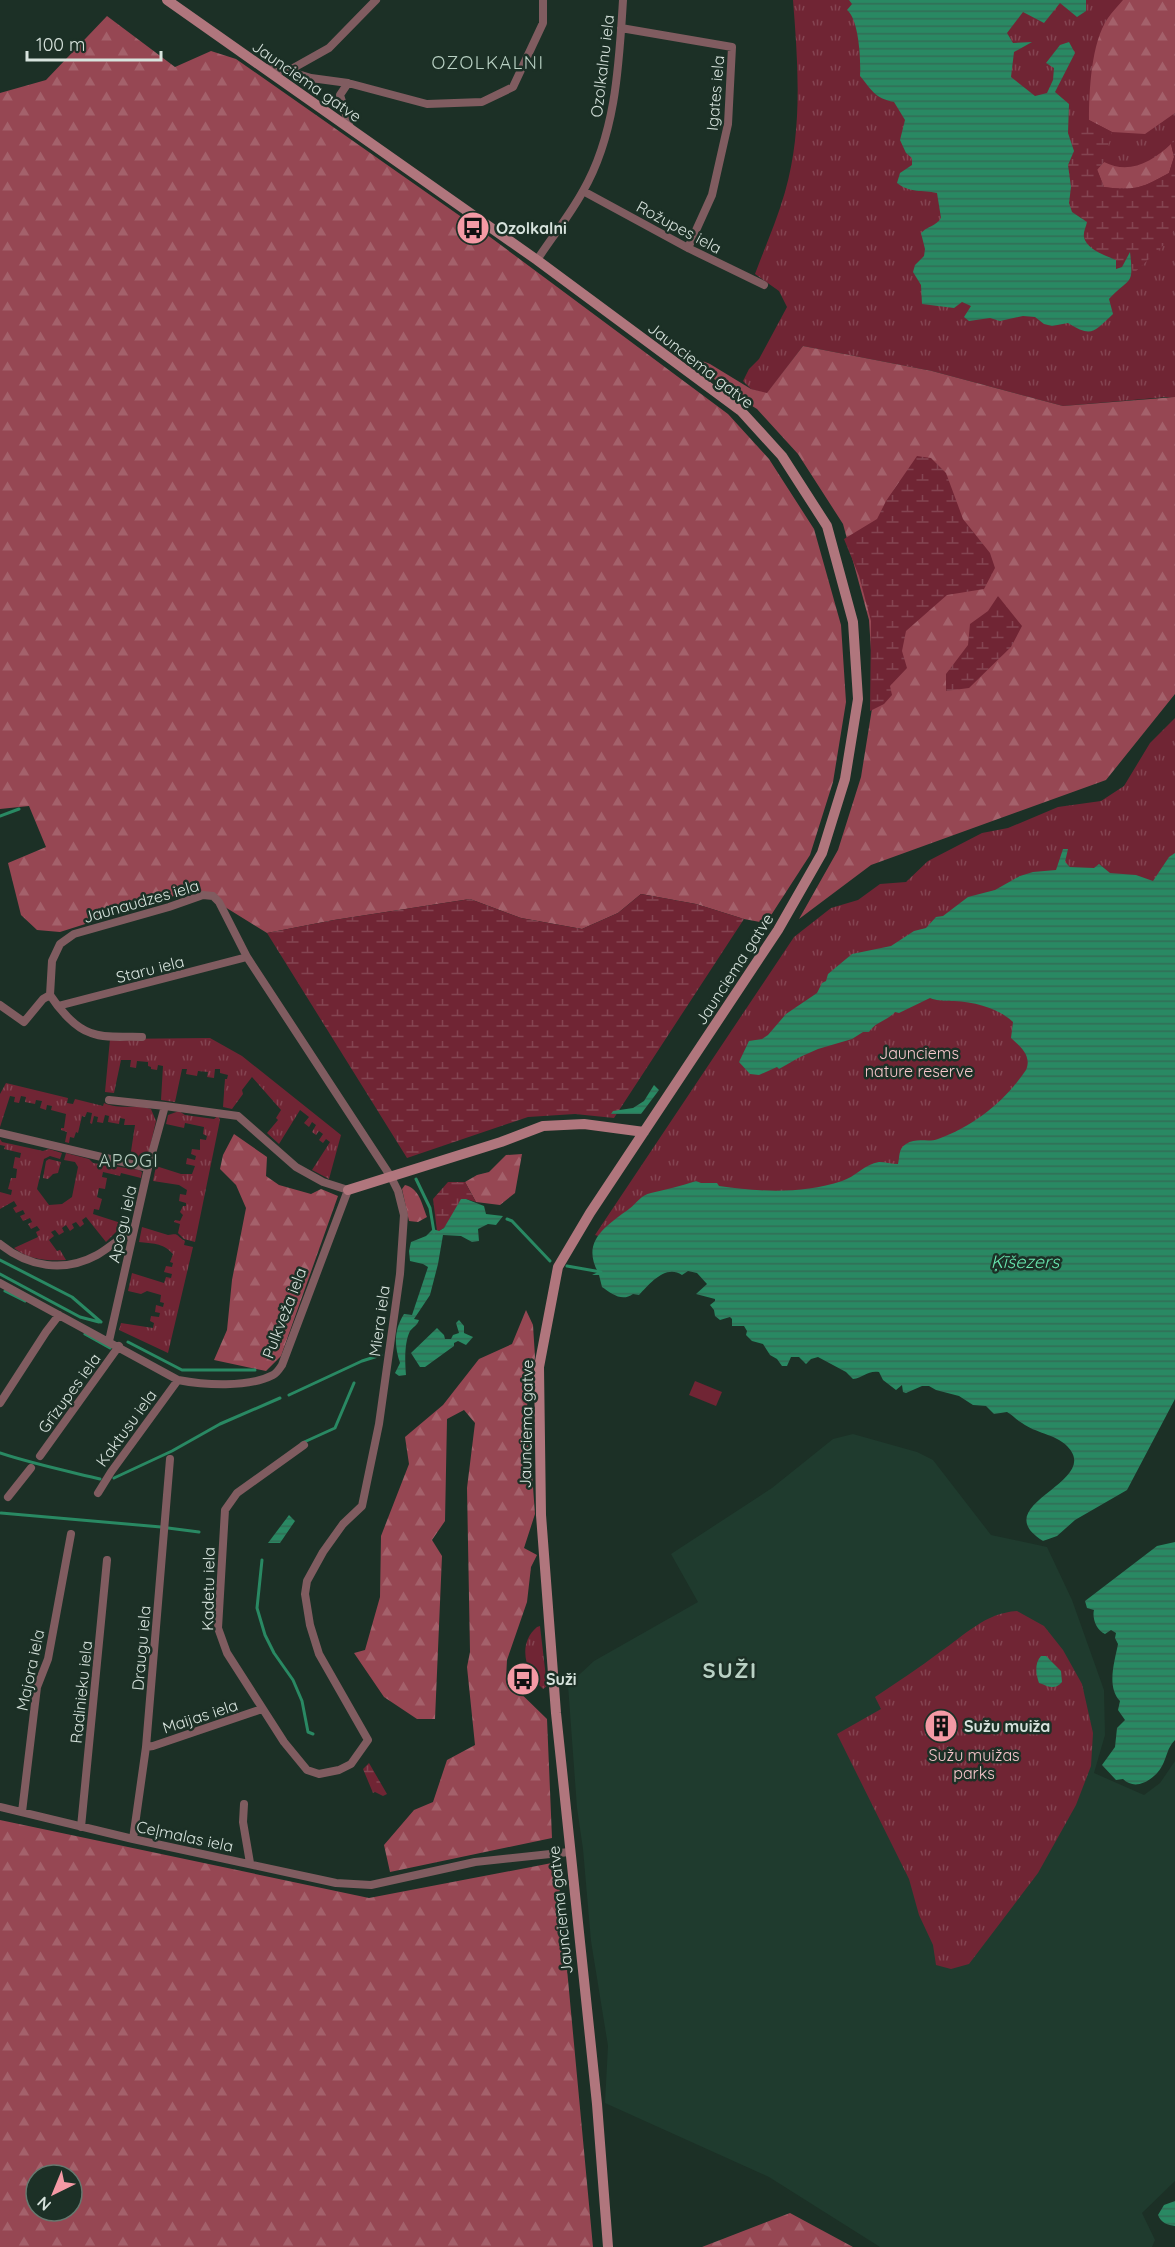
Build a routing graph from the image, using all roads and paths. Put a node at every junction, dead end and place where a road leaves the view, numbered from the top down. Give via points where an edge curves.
1 (167, 0) edge
2 (376, 0) edge
3 (543, 0) edge
4 (623, 0) edge
5 (621, 28) junction
6 (261, 68) junction
7 (288, 71) junction
8 (348, 83) junction
9 (350, 130) junction
10 (584, 191) junction
11 (688, 248) junction
12 (537, 260) junction
13 (764, 285) dead end
14 (213, 896) joint
15 (247, 957) junction
16 (50, 995) junction
17 (0, 1005) edge
18 (58, 1006) junction
19 (142, 1036) dead end
20 (109, 1100) dead end
21 (165, 1106) junction
22 (644, 1132) junction
23 (0, 1133) edge
24 (148, 1168) junction
25 (391, 1177) junction
26 (348, 1190) junction
27 (133, 1233) junction
28 (0, 1244) edge
29 (1, 1285) edge
30 (59, 1315) junction
31 (109, 1341) junction
32 (119, 1346) junction
33 (178, 1380) junction
34 (0, 1403) edge
35 (304, 1445) dead end
36 (40, 1456) dead end
37 (170, 1459) dead end
38 (31, 1468) dead end
39 (98, 1493) dead end
40 (8, 1497) dead end
41 (71, 1534) dead end
42 (107, 1560) dead end
43 (262, 1709) junction
44 (146, 1747) junction
45 (351, 1764) joint
46 (244, 1804) dead end
47 (0, 1807) edge
48 (22, 1812) junction
49 (81, 1827) junction
50 (133, 1839) junction
51 (569, 1852) junction
52 (250, 1863) junction
53 (608, 2247) edge

1 - 6 main road, Jaunciema gatve
2 - 7 street via 329,48
3 - 8 street via 543,23 513,87 482,102 428,104
4 - 5 street, Ozolkalnu iela
5 - 10 street, Ozolkalnu iela via 611,115 602,150
5 - 11 street, Igates iela via 732,47 728,124 712,195
6 - 7 street
6 - 9 main road, Jaunciema gatve
7 - 8 street
8 - 9 street via 340,95
9 - 12 main road, Jaunciema gatve
10 - 11 street, Rožupes iela
10 - 12 street, Ozolkalnu iela
11 - 13 street, Rožupes iela
12 - 22 main road, Jaunciema gatve via 741,411 782,456 827,526 853,622 858,699 845,779 822,853 778,930
14 - 15 street, Miera iela
14 - 16 street, Jaunaudzes iela via 203,895 74,934 60,944 52,961
15 - 18 street, Staru iela
15 - 25 street, Miera iela
16 - 17 street via 24,1022
16 - 18 street
18 - 19 street via 89,1033
20 - 21 street
21 - 24 street, Apogu iela
21 - 26 street via 238,1116 296,1167
22 - 25 main road via 584,1124 543,1126
22 - 51 main road, Jaunciema gatve via 558,1267 539,1367 541,1515
23 - 24 street
24 - 27 street, Apogu iela
25 - 26 main road
25 - 45 street, Miera iela via 404,1215 403,1239 379,1424 363,1506 343,1524 323,1552 307,1581 305,1594 319,1654 368,1740
26 - 33 street, Pulkveža iela via 275,1375 234,1384 205,1385
27 - 28 street via 120,1237 89,1259 61,1266 23,1259
27 - 31 street, Apogu iela
29 - 30 street, Pulkveža iela
30 - 31 street, Pulkveža iela
30 - 34 street
31 - 32 street, Pulkveža iela
32 - 33 street, Pulkveža iela
32 - 36 street, Grīzupes iela
33 - 39 street, Kaktusu iela
35 - 43 street, Kadetu iela via 237,1493 225,1510 218,1628 226,1653
37 - 44 street, Draugu iela
38 - 40 street
41 - 48 street, Majora iela via 48,1659 37,1687
42 - 49 street, Radinieku iela
43 - 44 street, Maijas iela
43 - 45 street, Kadetu iela via 307,1770 319,1774
44 - 50 street, Draugu iela
46 - 52 street
47 - 48 street, Ceļmalas iela
48 - 49 street, Ceļmalas iela
49 - 50 street, Ceļmalas iela
50 - 52 street, Ceļmalas iela
51 - 52 street, Ceļmalas iela via 475,1863 367,1884 336,1883
51 - 53 main road, Jaunciema gatve via 597,2104

